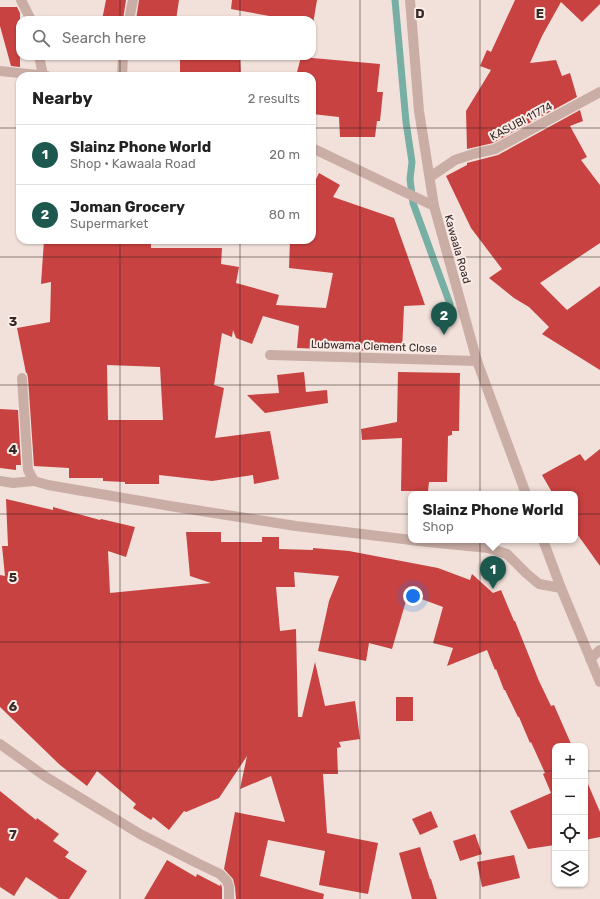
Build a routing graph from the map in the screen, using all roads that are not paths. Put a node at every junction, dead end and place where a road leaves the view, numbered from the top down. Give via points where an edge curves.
1 (21, 0) edge
2 (133, 0) edge
3 (410, 0) edge
4 (29, 16) edge
5 (130, 16) edge
6 (40, 60) edge
7 (123, 60) edge
8 (0, 71) edge
9 (44, 72) edge
10 (122, 72) edge
11 (16, 73) edge
12 (600, 92) edge
13 (316, 150) edge
14 (430, 177) junction
15 (434, 206) junction
16 (270, 355) dead end
17 (477, 361) junction
18 (22, 378) dead end
19 (0, 481) edge
20 (34, 481) junction
21 (525, 491) edge
22 (408, 540) edge
23 (438, 543) edge
24 (544, 543) edge
25 (561, 588) junction
26 (600, 650) edge
27 (590, 659) junction
28 (600, 682) edge
29 (0, 744) edge
30 (229, 899) edge

1 - 4 street
2 - 5 street
3 - 14 street, Kawaala Road via 419,111
6 - 9 street
7 - 10 street
8 - 11 street
12 - 14 street, KASUBI 11774 via 495,149 456,160
13 - 15 street
14 - 15 street, Kawaala Road
15 - 17 street, Kawaala Road
16 - 17 street, Lubwama Clement Close
17 - 21 street, Kawaala Road
18 - 20 street via 28,470
19 - 20 street
20 - 22 street via 296,526
23 - 25 street via 488,548 507,554 539,584
24 - 25 street
25 - 27 street
26 - 27 street
27 - 28 street
29 - 30 street via 46,778 140,834 220,874 227,881

